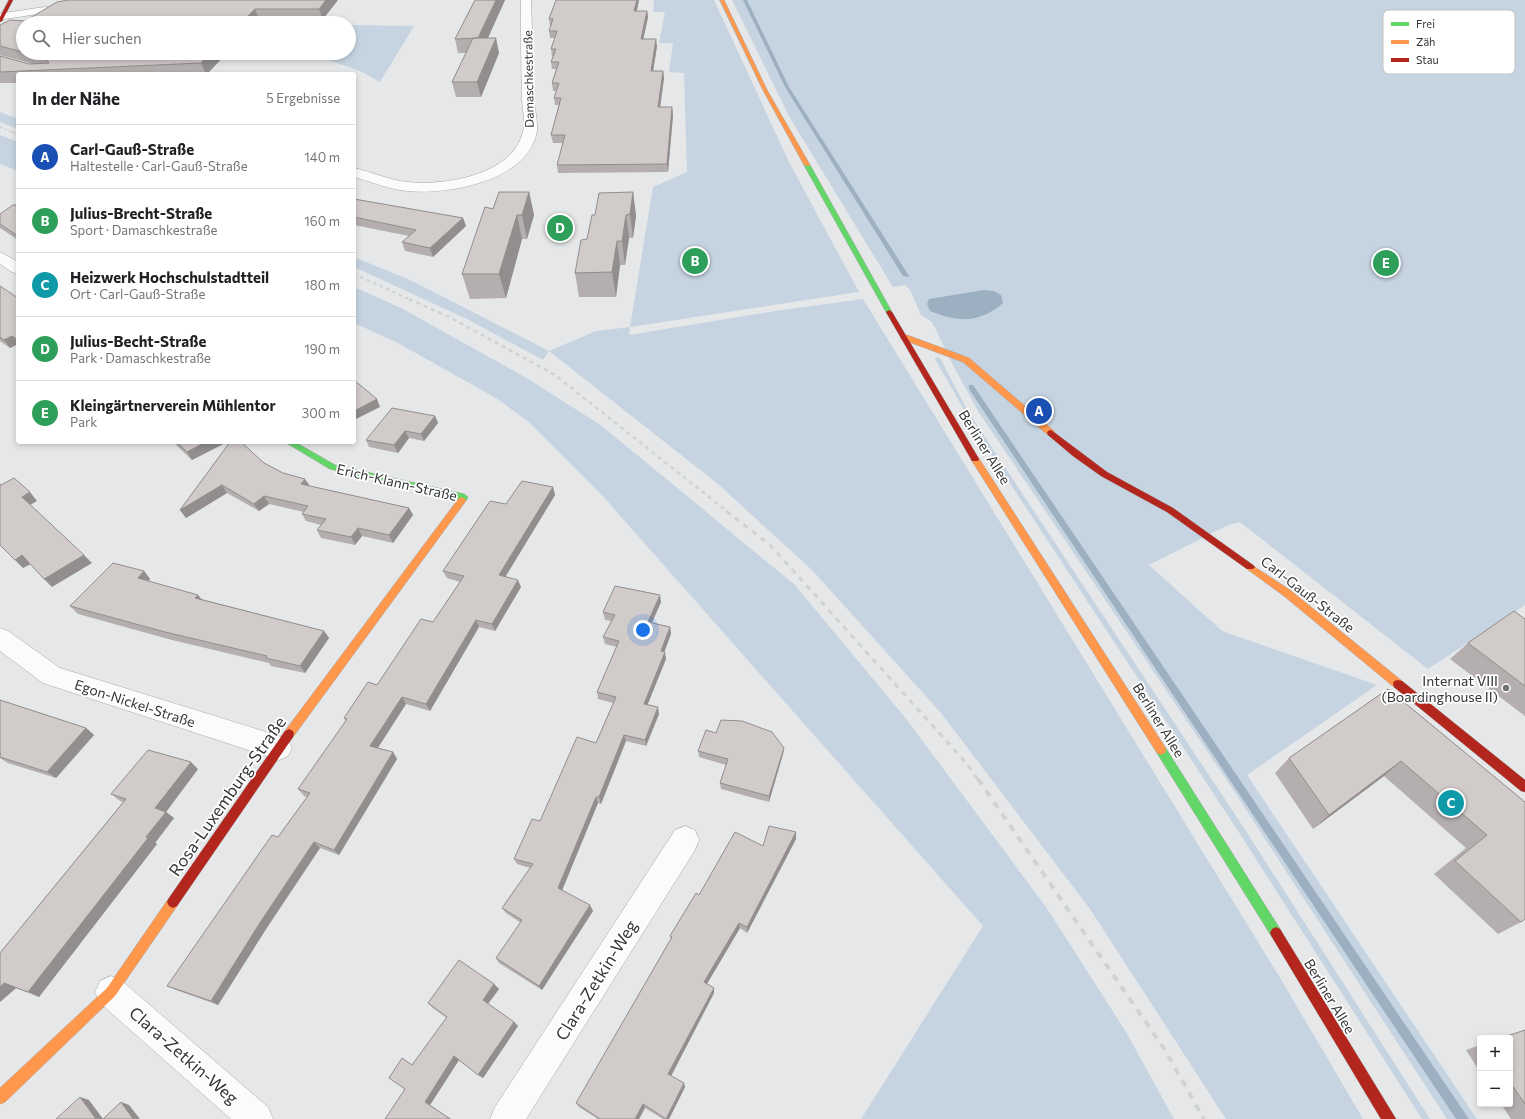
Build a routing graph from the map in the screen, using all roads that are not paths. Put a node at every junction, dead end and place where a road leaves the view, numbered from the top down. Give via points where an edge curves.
1 (12, 0) edge
2 (114, 0) edge
3 (526, 0) edge
4 (722, 0) edge
5 (2, 18) edge
6 (356, 173) edge
7 (0, 257) edge
8 (16, 268) edge
9 (904, 337) junction
10 (293, 444) edge
11 (464, 497) joint
12 (0, 638) edge
13 (279, 748) junction
14 (1525, 787) edge
15 (685, 840) dead end
16 (111, 992) junction
17 (0, 1098) edge
18 (256, 1119) edge
19 (507, 1119) edge
20 (1389, 1119) edge

1 - 5 main road
2 - 5 street
3 - 6 street, Damaschkestraße via 530,131 522,152 500,169 472,181 444,187 415,188
4 - 9 main road, Berliner Allee via 765,90
7 - 8 street
9 - 14 main road, Carl-Gauß-Straße via 966,360 1076,454 1104,474 1170,510 1287,593
9 - 20 main road, Berliner Allee via 964,441 1102,655
10 - 11 main road, Erich-Klann-Straße via 333,467
11 - 13 main road, Rosa-Luxemburg-Straße
12 - 13 street, Egon-Nickel-Straße via 52,676
13 - 16 main road, Rosa-Luxemburg-Straße
15 - 19 street, Clara-Zetkin-Weg
16 - 17 main road, Rosa-Luxemburg-Straße
16 - 18 street, Clara-Zetkin-Weg

